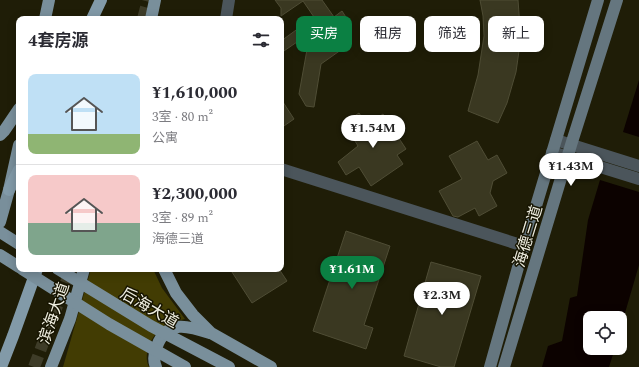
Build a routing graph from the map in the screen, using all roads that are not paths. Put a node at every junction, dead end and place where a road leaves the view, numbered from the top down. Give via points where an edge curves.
1 (49, 0) edge
2 (102, 0) edge
3 (155, 0) edge
4 (229, 0) edge
5 (598, 0) edge
6 (617, 0) edge
7 (46, 16) edge
8 (94, 16) edge
9 (99, 16) edge
10 (151, 16) edge
11 (226, 16) edge
12 (16, 113) edge
13 (0, 135) edge
14 (556, 140) junction
15 (571, 145) junction
16 (552, 152) junction
17 (568, 157) junction
18 (16, 158) edge
19 (639, 166) edge
20 (284, 170) edge
21 (16, 176) edge
22 (639, 179) edge
23 (9, 190) junction
24 (0, 222) edge
25 (0, 232) edge
26 (16, 242) edge
27 (524, 246) junction
28 (0, 255) edge
29 (16, 265) edge
30 (27, 272) edge
31 (36, 272) edge
32 (63, 272) edge
33 (83, 272) edge
34 (166, 272) edge
35 (70, 319) junction
36 (211, 333) junction
37 (1, 367) edge
38 (51, 367) edge
39 (58, 367) edge
40 (156, 367) edge
41 (185, 367) edge
42 (229, 367) edge
43 (270, 367) edge
44 (490, 367) edge
45 (504, 367) edge

1 - 7 main road
2 - 8 highway
2 - 9 highway
3 - 10 main road
4 - 11 street
5 - 14 main road, 海德三道
6 - 15 main road, 海德三道
12 - 13 main road
14 - 15 street
14 - 16 main road, 海德三道
15 - 17 main road, 海德三道
15 - 19 street
16 - 17 street
16 - 27 main road, 海德三道
17 - 22 street
17 - 45 main road, 海德三道
18 - 23 main road
20 - 27 street
21 - 23 highway
23 - 24 main road
25 - 26 main road
27 - 44 main road, 海德三道
28 - 29 main road
30 - 41 main road, bridge via 109,324
31 - 37 highway, 滨海大道
32 - 42 main road, 后海大道, bridge via 151,326
33 - 35 main road, 滨海大道
34 - 36 main road via 176,293
35 - 38 main road, 滨海大道
35 - 39 main road
36 - 40 main road via 184,326 168,330 156,347
36 - 43 main road

